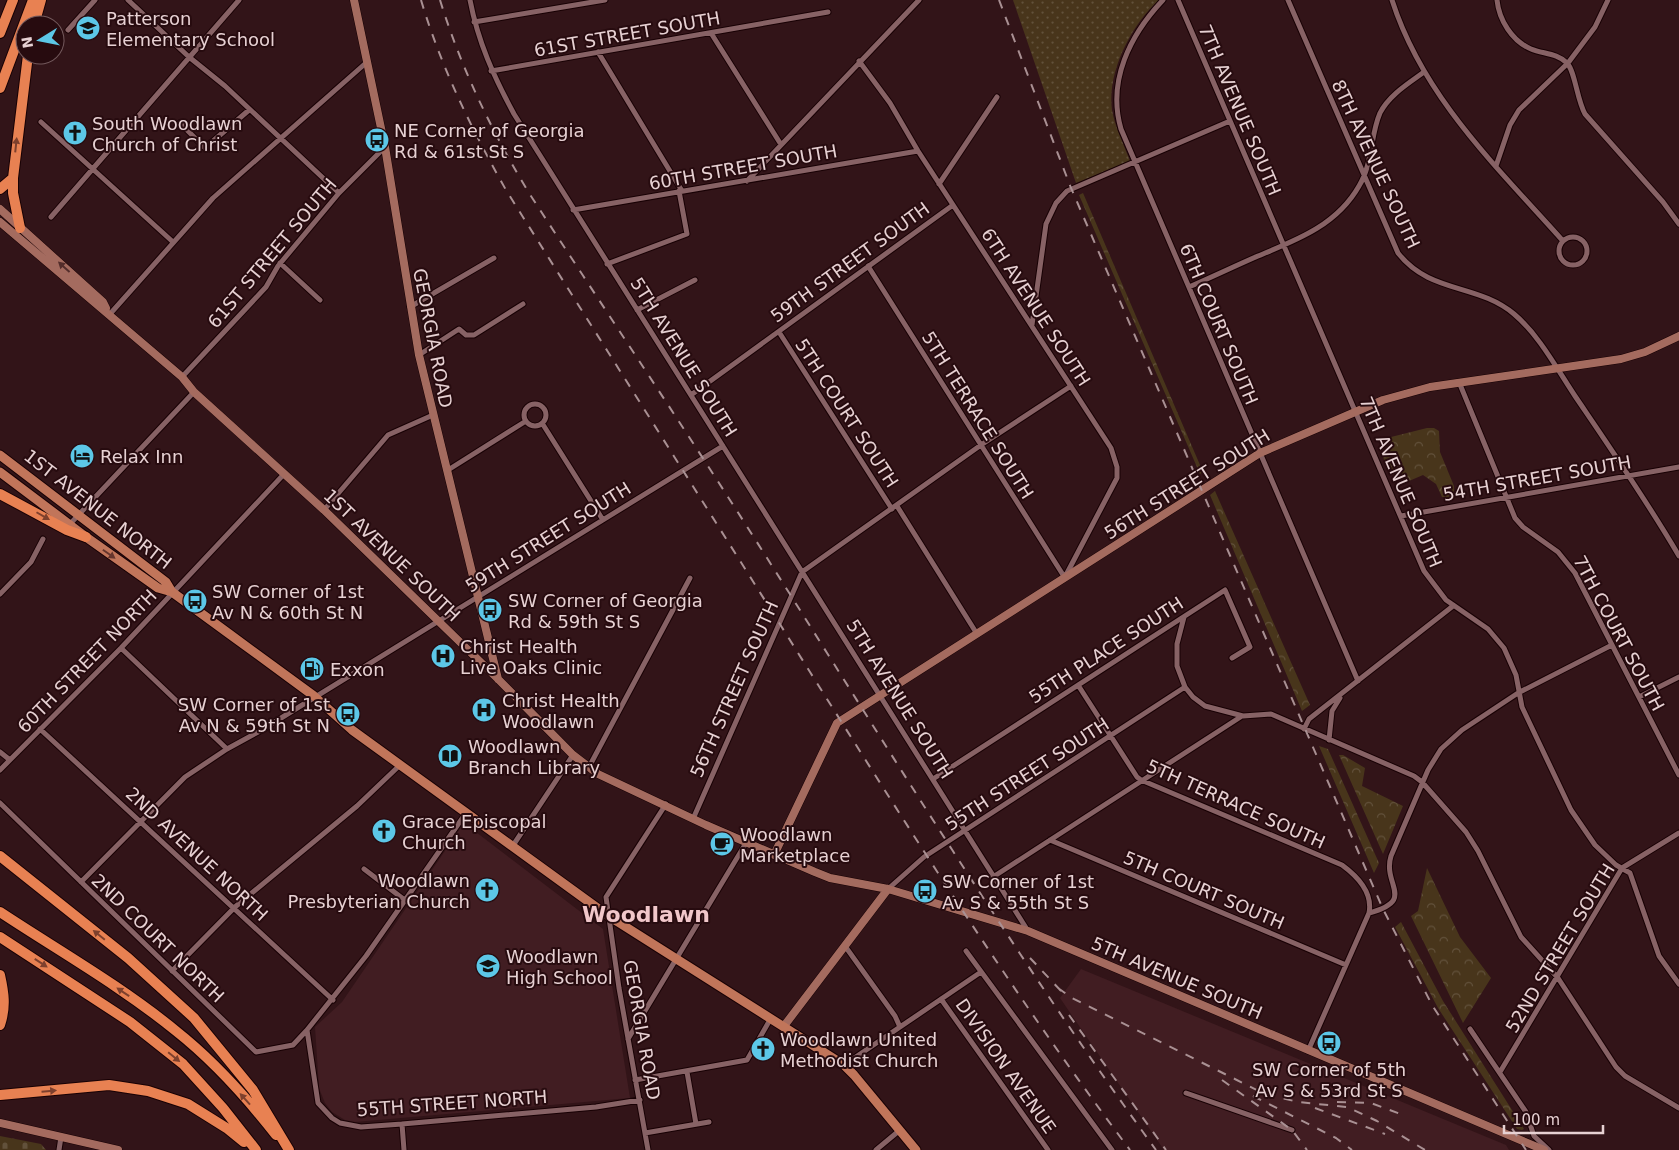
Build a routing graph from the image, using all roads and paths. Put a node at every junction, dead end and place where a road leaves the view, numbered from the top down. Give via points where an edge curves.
1 (13, 0) edge
2 (33, 0) edge
3 (41, 0) edge
4 (95, 0) edge
5 (128, 0) edge
6 (239, 0) edge
7 (354, 0) edge
8 (470, 0) edge
9 (604, 0) edge
10 (919, 0) edge
11 (1163, 0) edge
12 (1178, 0) edge
13 (1288, 0) edge
14 (1392, 0) edge
15 (1497, 0) edge
16 (1608, 0) edge
17 (828, 12) dead end
18 (37, 15) edge
19 (474, 22) junction
20 (68, 30) dead end
21 (0, 33) edge
22 (711, 33) junction
23 (598, 52) junction
24 (189, 57) junction
25 (859, 61) junction
26 (367, 62) junction
27 (1568, 64) junction
28 (27, 65) edge
29 (491, 71) junction
30 (1424, 72) junction
31 (0, 88) edge
32 (997, 97) dead end
33 (249, 110) junction
34 (1230, 121) junction
35 (41, 122) dead end
36 (180, 123) dead end
37 (280, 138) junction
38 (780, 143) junction
39 (385, 147) junction
40 (918, 151) junction
41 (1134, 162) junction
42 (1496, 166) junction
43 (92, 170) junction
44 (1364, 175) junction
45 (13, 178) junction
46 (747, 181) junction
47 (940, 184) junction
48 (0, 189) edge
49 (681, 191) junction
50 (339, 193) junction
51 (953, 205) junction
52 (0, 210) edge
53 (573, 210) junction
54 (51, 217) dead end
55 (0, 222) edge
56 (1679, 224) edge
57 (20, 228) junction
58 (1563, 241) junction
59 (173, 242) junction
60 (1284, 245) junction
61 (494, 258) dead end
62 (280, 263) junction
63 (607, 264) junction
64 (868, 266) junction
65 (696, 280) dead end
66 (1189, 287) junction
67 (320, 300) dead end
68 (523, 304) dead end
69 (410, 307) junction
70 (637, 310) junction
71 (110, 314) junction
72 (1032, 326) junction
73 (779, 332) junction
74 (1679, 336) edge
75 (419, 355) junction
76 (1557, 369) junction
77 (182, 377) junction
78 (1459, 382) junction
79 (1071, 386) junction
80 (194, 392) junction
81 (691, 396) junction
82 (1356, 412) junction
83 (433, 415) junction
84 (526, 421) junction
85 (542, 423) junction
86 (981, 445) junction
87 (723, 446) junction
88 (1260, 453) junction
89 (0, 455) edge
90 (1679, 467) edge
91 (448, 470) junction
92 (0, 472) edge
93 (285, 473) junction
94 (1629, 476) junction
95 (0, 494) edge
96 (1507, 498) junction
97 (894, 507) junction
98 (324, 510) junction
99 (78, 514) junction
100 (1401, 516) junction
101 (603, 520) junction
102 (70, 524) junction
103 (86, 537) junction
104 (43, 539) dead end
105 (1679, 556) edge
106 (802, 572) junction
107 (690, 578) dead end
108 (1065, 578) junction
109 (172, 592) junction
110 (0, 594) edge
111 (478, 597) junction
112 (1454, 606) junction
113 (1184, 617) junction
114 (439, 621) junction
115 (977, 634) junction
116 (1612, 644) junction
117 (121, 648) junction
118 (1232, 658) dead end
119 (1679, 677) edge
120 (498, 679) junction
121 (1358, 680) junction
122 (1078, 685) junction
123 (1185, 687) junction
124 (1342, 693) junction
125 (1518, 693) junction
126 (314, 696) junction
127 (880, 696) junction
128 (1639, 697) junction
129 (1243, 716) junction
130 (40, 729) junction
131 (1304, 729) junction
132 (1111, 736) junction
133 (1329, 740) junction
134 (228, 749) junction
135 (0, 752) edge
136 (573, 755) junction
137 (10, 760) junction
138 (400, 765) junction
139 (589, 767) junction
140 (0, 770) edge
141 (1679, 775) edge
142 (933, 780) junction
143 (1142, 780) junction
144 (1422, 782) junction
145 (0, 803) edge
146 (666, 804) junction
147 (466, 813) junction
148 (693, 819) junction
149 (141, 821) junction
150 (965, 830) junction
151 (1679, 833) edge
152 (1050, 840) junction
153 (746, 843) junction
154 (512, 847) junction
155 (774, 855) junction
156 (0, 856) edge
157 (1622, 868) junction
158 (364, 869) dead end
159 (993, 877) junction
160 (81, 882) junction
161 (888, 889) junction
162 (406, 901) junction
163 (235, 907) junction
164 (0, 912) edge
165 (1369, 913) junction
166 (607, 915) junction
167 (1028, 931) junction
168 (0, 937) edge
169 (845, 946) junction
170 (966, 951) dead end
171 (676, 959) junction
172 (1346, 965) junction
173 (172, 971) junction
174 (981, 972) junction
175 (0, 975) edge
176 (1558, 978) junction
177 (1679, 984) edge
178 (941, 999) junction
179 (333, 1000) junction
180 (771, 1018) junction
181 (0, 1026) edge
182 (784, 1026) junction
183 (900, 1027) junction
184 (1470, 1029) dead end
185 (307, 1030) junction
186 (628, 1039) junction
187 (1308, 1050) junction
188 (844, 1065) junction
189 (687, 1072) junction
190 (1500, 1072) junction
191 (635, 1080) junction
192 (1186, 1093) dead end
193 (0, 1095) edge
194 (640, 1100) junction
195 (1679, 1108) edge
196 (709, 1122) dead end
197 (0, 1123) edge
198 (402, 1124) junction
199 (696, 1124) junction
200 (900, 1130) junction
201 (1292, 1130) dead end
202 (645, 1133) junction
203 (61, 1137) junction
204 (59, 1150) edge
205 (118, 1150) edge
206 (255, 1150) edge
207 (288, 1150) edge
208 (404, 1150) edge
209 (648, 1150) edge
210 (876, 1150) edge
211 (916, 1150) edge
212 (1048, 1150) edge
213 (1112, 1150) edge
214 (1544, 1150) edge
215 (1549, 1150) edge

1 - 21 highway
2 - 31 highway
3 - 18 highway
4 - 20 street
5 - 24 street
6 - 24 street
7 - 26 street, GEORGIA ROAD
8 - 19 street, 5TH AVENUE SOUTH
9 - 19 street
10 - 25 street
11 - 41 street, 6TH COURT SOUTH via 1123,60 1117,86 1118,115
12 - 34 street, 7TH AVENUE SOUTH
13 - 44 street, 8TH AVENUE SOUTH
14 - 30 street
15 - 27 street via 1504,23 1515,39
16 - 27 street via 1595,27
17 - 22 street, 61ST STREET SOUTH
19 - 29 street, 5TH AVENUE SOUTH
22 - 23 street, 61ST STREET SOUTH
22 - 38 street
23 - 29 street, 61ST STREET SOUTH
23 - 49 street
24 - 33 street
24 - 43 street
25 - 38 street
25 - 40 street, 6TH AVENUE SOUTH via 890,103
26 - 37 street
26 - 39 street, GEORGIA ROAD
27 - 42 street via 1519,110 1510,125
27 - 56 street via 1585,114
45 -> 28 highway
29 - 53 street, 5TH AVENUE SOUTH
30 - 42 street via 1453,115
30 - 44 street via 1383,108
32 - 47 street, 59TH STREET SOUTH
33 - 36 street via 205,148
33 - 37 street
34 - 41 street
34 - 60 street, 7TH AVENUE SOUTH
35 - 43 street
37 - 50 street
37 - 59 street via 214,198
38 - 46 street
39 - 50 street, 61ST STREET SOUTH
39 - 69 street, GEORGIA ROAD
40 - 46 street, 60TH STREET SOUTH
40 - 47 street, 6TH AVENUE SOUTH
41 - 66 street, 6TH COURT SOUTH
41 - 72 street via 1071,188 1056,204 1046,224
42 - 58 street
43 - 54 street
43 - 59 street
44 - 60 street via 1349,201 1329,221
44 - 76 street, 8TH AVENUE SOUTH via 1394,246 1408,264 1444,286 1502,305 1526,326
45 - 48 highway
45 - 57 highway
46 - 49 street, 60TH STREET SOUTH
47 - 51 street, 6TH AVENUE SOUTH
49 - 53 street, 60TH STREET SOUTH
49 - 63 street via 687,234
50 - 62 street, 61ST STREET SOUTH
51 - 64 street, 59TH STREET SOUTH
51 - 72 street, 6TH AVENUE SOUTH
52 - 57 street, 1ST AVENUE SOUTH
53 - 63 street, 5TH AVENUE SOUTH
55 - 71 street, 1ST AVENUE SOUTH
71 -> 57 street, 1ST AVENUE SOUTH via 103,302
58 - 58 street via 1559,250 1562,260 1571,265 1583,260 1586,251 1582,242 1573,238
59 - 71 street
60 - 66 street
60 - 82 street, 7TH AVENUE SOUTH
61 - 69 street
62 - 67 street
62 - 77 street, 61ST STREET SOUTH via 266,287
63 - 70 street, 5TH AVENUE SOUTH
64 - 73 street, 59TH STREET SOUTH
64 - 86 street, 5TH TERRACE SOUTH
65 - 70 street
66 - 88 street, 6TH COURT SOUTH
68 - 75 street via 474,335 466,335 459,329
69 - 75 street, GEORGIA ROAD
70 - 81 street, 5TH AVENUE SOUTH
71 - 77 street, 1ST AVENUE SOUTH
72 - 79 street, 6TH AVENUE SOUTH
73 - 81 street, 59TH STREET SOUTH
73 - 97 street, 5TH COURT SOUTH
74 - 76 street, 56TH STREET SOUTH via 1621,359
75 - 83 street, GEORGIA ROAD
76 - 78 street, 56TH STREET SOUTH
76 - 94 street, 8TH AVENUE SOUTH
77 - 80 street, 1ST AVENUE SOUTH
78 - 82 street, 56TH STREET SOUTH via 1402,393
78 - 96 street, 7TH COURT SOUTH
79 - 86 street
79 - 108 street, 6TH AVENUE SOUTH via 1111,448 1117,478
80 - 93 street, 1ST AVENUE SOUTH
80 - 99 street
81 - 87 street, 5TH AVENUE SOUTH
82 - 88 street, 56TH STREET SOUTH
82 - 100 street, 7TH AVENUE SOUTH
83 - 91 street, GEORGIA ROAD
83 - 98 street via 388,435
84 - 85 street via 535,426
84 - 85 street via 527,408 536,404 545,410 546,417
84 - 91 street
85 - 101 street
86 - 97 street
86 - 108 street, 5TH TERRACE SOUTH
87 - 101 street, 59TH STREET SOUTH
87 - 106 street, 5TH AVENUE SOUTH
88 - 108 street, 56TH STREET SOUTH
88 - 121 street, 6TH COURT SOUTH
89 - 99 main road, 1ST AVENUE NORTH
90 - 94 street, 54TH STREET SOUTH
91 - 111 street, GEORGIA ROAD
92 - 102 main road, 1ST AVENUE NORTH
93 - 98 street, 1ST AVENUE SOUTH
93 - 109 street, 60TH STREET NORTH
94 - 96 street, 54TH STREET SOUTH
94 - 105 street, 8TH AVENUE SOUTH
95 -> 103 highway
96 - 100 street, 54TH STREET SOUTH
96 - 116 street, 7TH COURT SOUTH via 1520,524 1552,547 1570,566
97 - 106 street
97 - 115 street, 5TH COURT SOUTH
98 - 114 street, 1ST AVENUE SOUTH
99 - 102 street
99 - 109 main road, 1ST AVENUE NORTH via 166,582
100 - 112 street, 7TH AVENUE SOUTH via 1428,578 1438,593
101 - 111 street, 59TH STREET SOUTH
102 - 103 main road, 1ST AVENUE NORTH
103 -> 109 main road, 1ST AVENUE NORTH via 158,588
104 - 110 street via 26,567
106 - 127 street, 5TH AVENUE SOUTH
106 - 148 street, 56TH STREET SOUTH
107 - 139 street
108 - 115 street, 56TH STREET SOUTH
109 - 117 street, 60TH STREET NORTH
109 - 126 main road, 1ST AVENUE NORTH
111 - 114 street, 59TH STREET SOUTH
111 - 120 street, GEORGIA ROAD
112 - 121 street
112 - 125 street, 7TH AVENUE SOUTH via 1488,629 1500,643 1512,666
113 - 118 street, 55TH PLACE SOUTH via 1225,590 1250,647
113 - 122 street, 55TH PLACE SOUTH
113 - 123 street via 1177,644 1177,666
114 - 120 street, 1ST AVENUE SOUTH
114 - 126 street, 59TH STREET SOUTH
115 - 127 street, 56TH STREET SOUTH
116 - 125 street
116 - 128 street, 7TH COURT SOUTH
117 - 130 street, 60TH STREET NORTH
117 - 134 street
119 - 128 street
120 - 136 street, 1ST AVENUE SOUTH
121 - 124 street
122 - 132 street, 5TH TERRACE SOUTH
122 - 142 street, 55TH PLACE SOUTH
123 - 129 street via 1205,706
123 - 132 street, 55TH STREET SOUTH
124 - 131 street via 1309,720
124 - 133 street via 1332,711
125 - 144 street via 1462,730 1441,749
125 - 157 street, 7TH AVENUE SOUTH via 1576,819 1595,845
126 - 134 street, 59TH STREET SOUTH
126 - 138 main road, 1ST AVENUE NORTH via 352,730
127 - 142 street, 5TH AVENUE SOUTH
127 - 155 street, 56TH STREET SOUTH via 833,728
128 - 141 street, 7TH COURT SOUTH
129 - 131 street via 1271,714
129 - 143 street
130 - 137 street, 60TH STREET NORTH
130 - 149 street, 2ND AVENUE NORTH
131 - 133 street
132 - 143 street, 5TH TERRACE SOUTH
132 - 150 street, 55TH STREET SOUTH
133 - 144 street
134 - 149 street, 59TH STREET SOUTH via 185,778
135 - 137 street
136 - 139 street, 1ST AVENUE SOUTH
136 - 154 street
137 - 140 street, 60TH STREET NORTH
138 - 147 main road, 1ST AVENUE NORTH
138 - 163 street via 357,806
139 - 146 street, 1ST AVENUE SOUTH
142 - 150 street, 5TH AVENUE SOUTH
143 - 152 street
143 - 165 street, 5TH TERRACE SOUTH via 1342,865 1354,874 1364,889 1370,900
144 - 165 street via 1390,860 1396,898 1383,909
144 - 176 street via 1466,832 1521,937
145 - 160 street, 2ND COURT NORTH
146 - 148 street, 1ST AVENUE SOUTH
146 - 166 street via 606,897
147 - 154 main road, 1ST AVENUE NORTH
147 - 162 street
148 - 153 street, 1ST AVENUE SOUTH
149 - 160 street, 59TH STREET SOUTH
149 - 163 street, 2ND AVENUE NORTH
150 - 159 street, 5TH AVENUE SOUTH
150 - 161 street, 55TH STREET SOUTH via 924,858
151 - 157 street, 52ND STREET SOUTH
152 - 159 street
152 - 172 street, 5TH COURT SOUTH
153 - 155 street, 1ST AVENUE SOUTH
153 - 171 street
154 - 166 main road, 1ST AVENUE NORTH
155 - 161 street, 1ST AVENUE SOUTH via 830,878
207 -> 156 highway via 254,1090 194,1018 128,958
157 - 176 street, 52ND STREET SOUTH
157 - 177 street, 7TH AVENUE SOUTH via 1632,876 1659,956
158 - 162 street
159 - 167 street, 5TH AVENUE SOUTH
160 - 173 street, 2ND COURT NORTH
161 - 167 street, 1ST AVENUE SOUTH
161 - 169 street
162 - 179 street
163 - 173 street
163 - 179 street, 2ND AVENUE NORTH
207 -> 164 highway via 245,1098 178,1032
165 - 172 street
166 - 171 main road, 1ST AVENUE NORTH
166 - 186 street, GEORGIA ROAD
167 - 187 street, 5TH AVENUE SOUTH
168 -> 206 highway via 130,1022 183,1064
169 - 182 street
169 - 183 street
170 - 174 street
171 - 180 main road, 1ST AVENUE NORTH
171 - 186 street
172 - 187 street
173 - 185 street, 2ND COURT NORTH via 256,1052 293,1046
174 - 178 street
174 - 213 street
175 - 181 highway via 5,997
176 - 190 street, 52ND STREET SOUTH
176 - 195 street via 1618,1071
178 - 183 street
178 - 212 street, DIVISION AVENUE
179 - 185 street
180 - 182 main road, 1ST AVENUE NORTH
180 - 189 street via 747,1060
182 - 188 main road, 1ST AVENUE NORTH
183 - 188 street
184 - 190 street
185 - 198 street, 55TH STREET NORTH via 318,1103 332,1118 361,1127
186 - 191 street, GEORGIA ROAD
187 - 214 street, 5TH AVENUE SOUTH
188 - 200 main road, 1ST AVENUE NORTH
189 - 191 street
189 - 199 street
190 - 215 street via 1526,1112 1534,1136
191 - 194 street, GEORGIA ROAD
192 - 201 street
193 -> 206 highway via 109,1086 148,1091 188,1104 228,1128
194 - 198 street, 55TH STREET NORTH via 596,1107
194 - 202 street, GEORGIA ROAD
196 - 199 street
197 - 203 street
198 - 208 street
199 - 202 street
200 - 210 street
200 - 211 main road, 1ST AVENUE NORTH
202 - 209 street, GEORGIA ROAD
203 - 204 street
203 - 205 street

